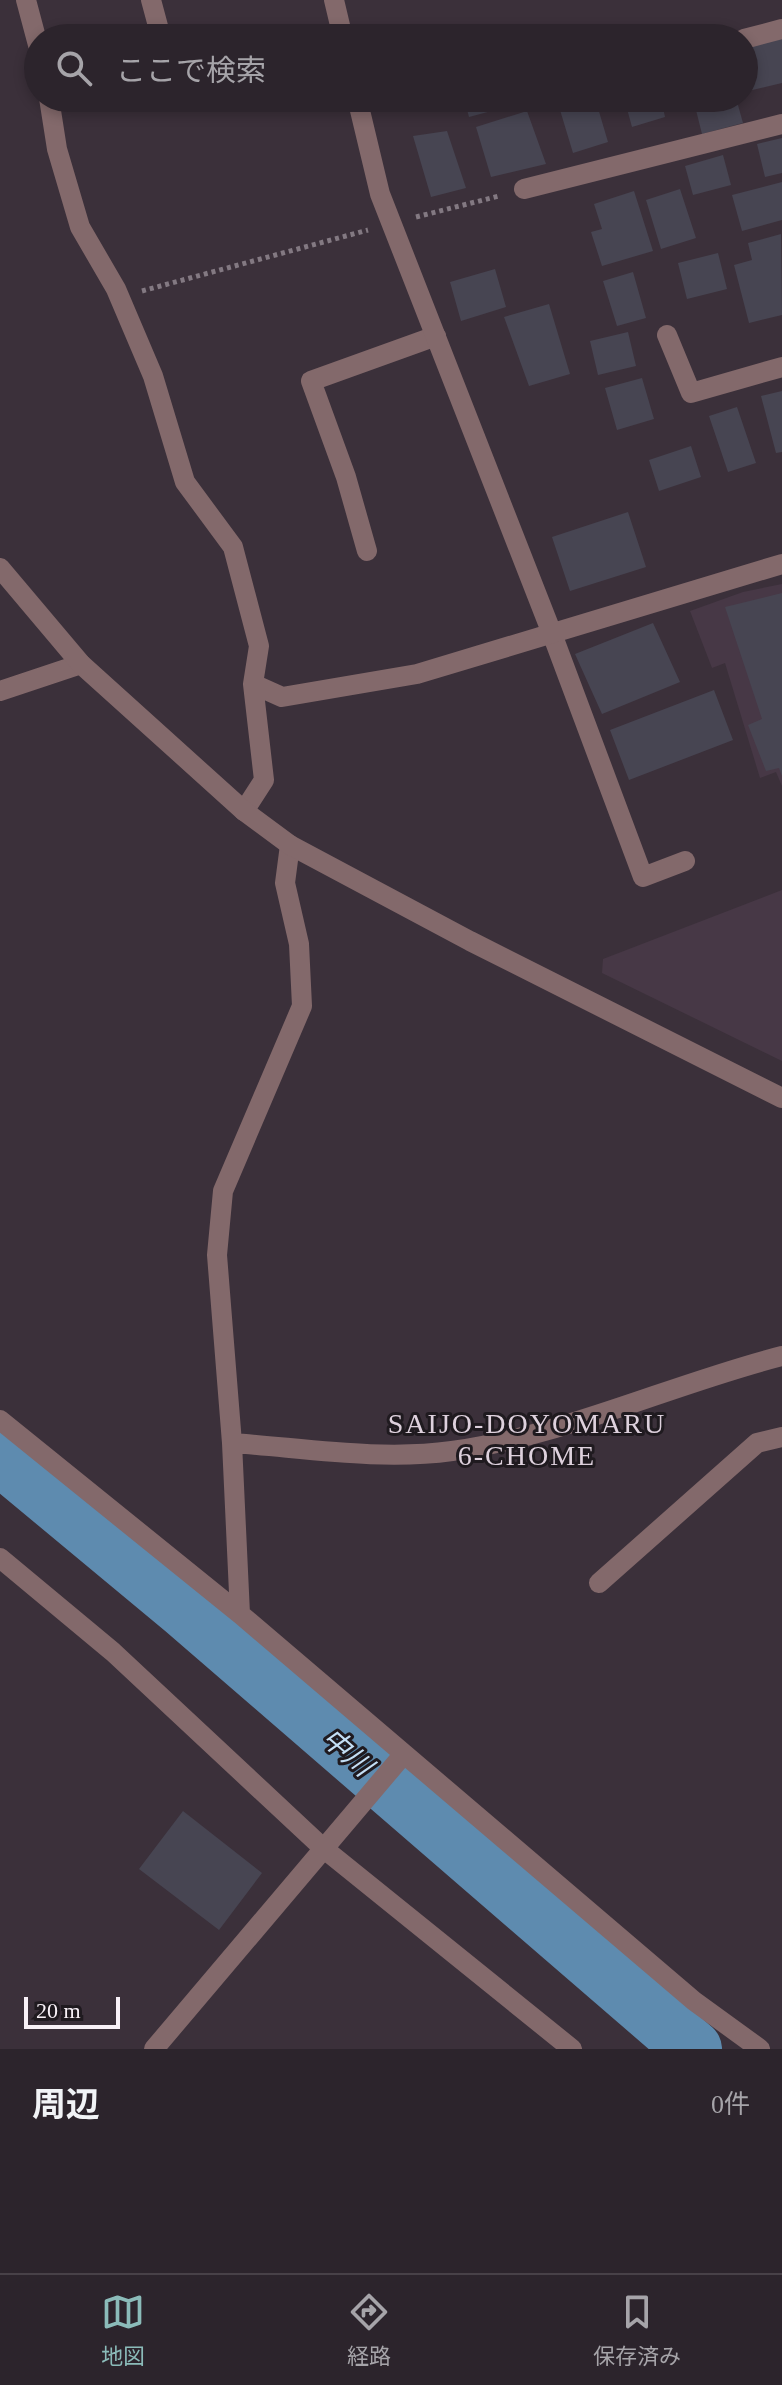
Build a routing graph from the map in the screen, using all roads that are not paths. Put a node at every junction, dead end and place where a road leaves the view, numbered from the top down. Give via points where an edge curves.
1 (26, 0) edge
2 (151, 0) edge
3 (334, 0) edge
4 (32, 24) edge
5 (157, 24) edge
6 (340, 24) edge
7 (782, 29) edge
8 (758, 35) edge
9 (51, 112) edge
10 (360, 112) edge
11 (782, 124) edge
12 (524, 189) road end
13 (667, 335) dead end
14 (436, 336) junction
15 (782, 367) edge
16 (367, 551) dead end
17 (782, 564) edge
18 (0, 568) edge
19 (551, 631) junction
20 (81, 664) junction
21 (253, 684) junction
22 (0, 691) edge
23 (244, 811) junction
24 (290, 845) junction
25 (685, 861) dead end
26 (782, 1098) edge
27 (782, 1356) edge
28 (0, 1420) edge
29 (782, 1437) edge
30 (232, 1443) junction
31 (0, 1558) edge
32 (599, 1583) dead end
33 (240, 1614) junction
34 (399, 1759) junction
35 (329, 1841) junction
36 (154, 2049) edge
37 (572, 2049) edge
38 (760, 2049) edge

1 - 4 street
2 - 5 street
3 - 6 street
7 - 8 street
9 - 21 street via 80,227 120,298 153,376 185,482 233,547 259,646
10 - 14 street via 380,194
11 - 12 street
13 - 15 street via 691,393
14 - 16 street via 311,381
14 - 19 street
17 - 19 street
18 - 20 street
19 - 21 street via 417,674 282,697
19 - 25 street via 643,877
20 - 22 street
20 - 23 street
21 - 23 street via 264,780
23 - 24 street
24 - 26 street
24 - 30 street via 285,883 299,944 302,1006 223,1191 217,1255
27 - 30 street via 576,1420 451,1451 395,1454
28 - 33 street
29 - 32 street via 757,1443
30 - 33 street
31 - 35 street
33 - 34 street
34 - 35 street
34 - 38 street
35 - 36 street
35 - 37 street

